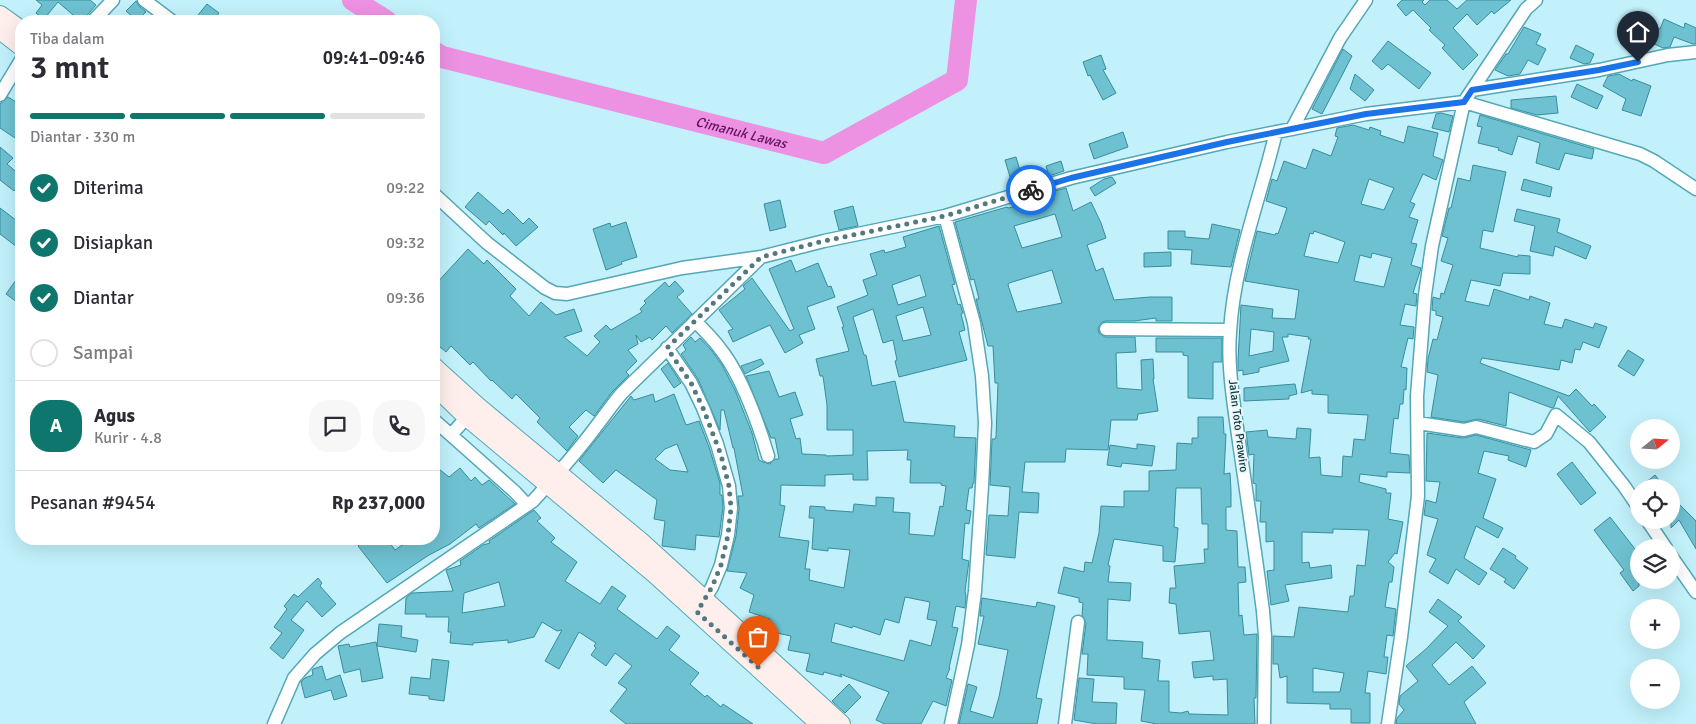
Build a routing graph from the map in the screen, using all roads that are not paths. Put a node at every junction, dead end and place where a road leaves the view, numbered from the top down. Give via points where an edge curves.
1 (112, 0) edge
2 (144, 0) edge
3 (1366, 0) edge
4 (1536, 0) edge
5 (0, 15) edge
6 (98, 15) edge
7 (164, 15) edge
8 (15, 26) edge
9 (0, 30) edge
10 (15, 41) edge
11 (1696, 52) edge
12 (15, 74) edge
13 (1472, 90) junction
14 (0, 95) edge
15 (1464, 102) junction
16 (1292, 129) junction
17 (1276, 132) junction
18 (1696, 189) edge
19 (440, 200) edge
20 (945, 216) junction
21 (761, 257) junction
22 (695, 321) junction
23 (1106, 329) dead end
24 (1230, 330) junction
25 (667, 348) junction
26 (440, 374) edge
27 (440, 389) edge
28 (472, 411) junction
29 (1418, 423) junction
30 (440, 425) edge
31 (452, 435) junction
32 (768, 456) dead end
33 (547, 484) junction
34 (1630, 495) edge
35 (1680, 569) edge
36 (1696, 592) edge
37 (705, 598) junction
38 (1078, 622) dead end
39 (828, 722) edge
40 (274, 724) edge
41 (951, 724) edge
42 (1065, 724) edge
43 (1264, 724) edge
44 (1388, 724) edge

1 - 6 street
2 - 7 street
3 - 16 street via 1340,38
4 - 13 street via 1526,9
5 - 8 main road
9 - 10 main road
11 - 13 street
12 - 14 street
13 - 15 street
15 - 16 street via 1366,114
15 - 18 street via 1640,154
15 - 29 street via 1432,246 1425,294
16 - 17 street
17 - 20 street via 1071,178
17 - 24 street, Jalan Toto Prawiro via 1240,259
19 - 21 street via 487,243 555,293 567,294 682,268
20 - 21 street
20 - 41 street via 974,323 985,423 975,591 968,645
21 - 22 street
22 - 25 street
22 - 32 street via 722,350 734,370
23 - 24 street
24 - 43 street, Jalan Toto Prawiro via 1236,415 1263,610
25 - 33 street via 608,409
25 - 37 street via 691,383 703,408 729,486 728,535 721,565
26 - 28 main road
27 - 28 main road
28 - 31 street
28 - 33 main road
29 - 34 street via 1464,430 1476,427 1534,442 1546,434 1556,415 1589,442
29 - 44 street via 1418,496 1402,637
30 - 31 street
31 - 33 street
33 - 37 main road
33 - 40 street via 315,654 294,678
35 - 36 street
37 - 39 main road
38 - 42 street

